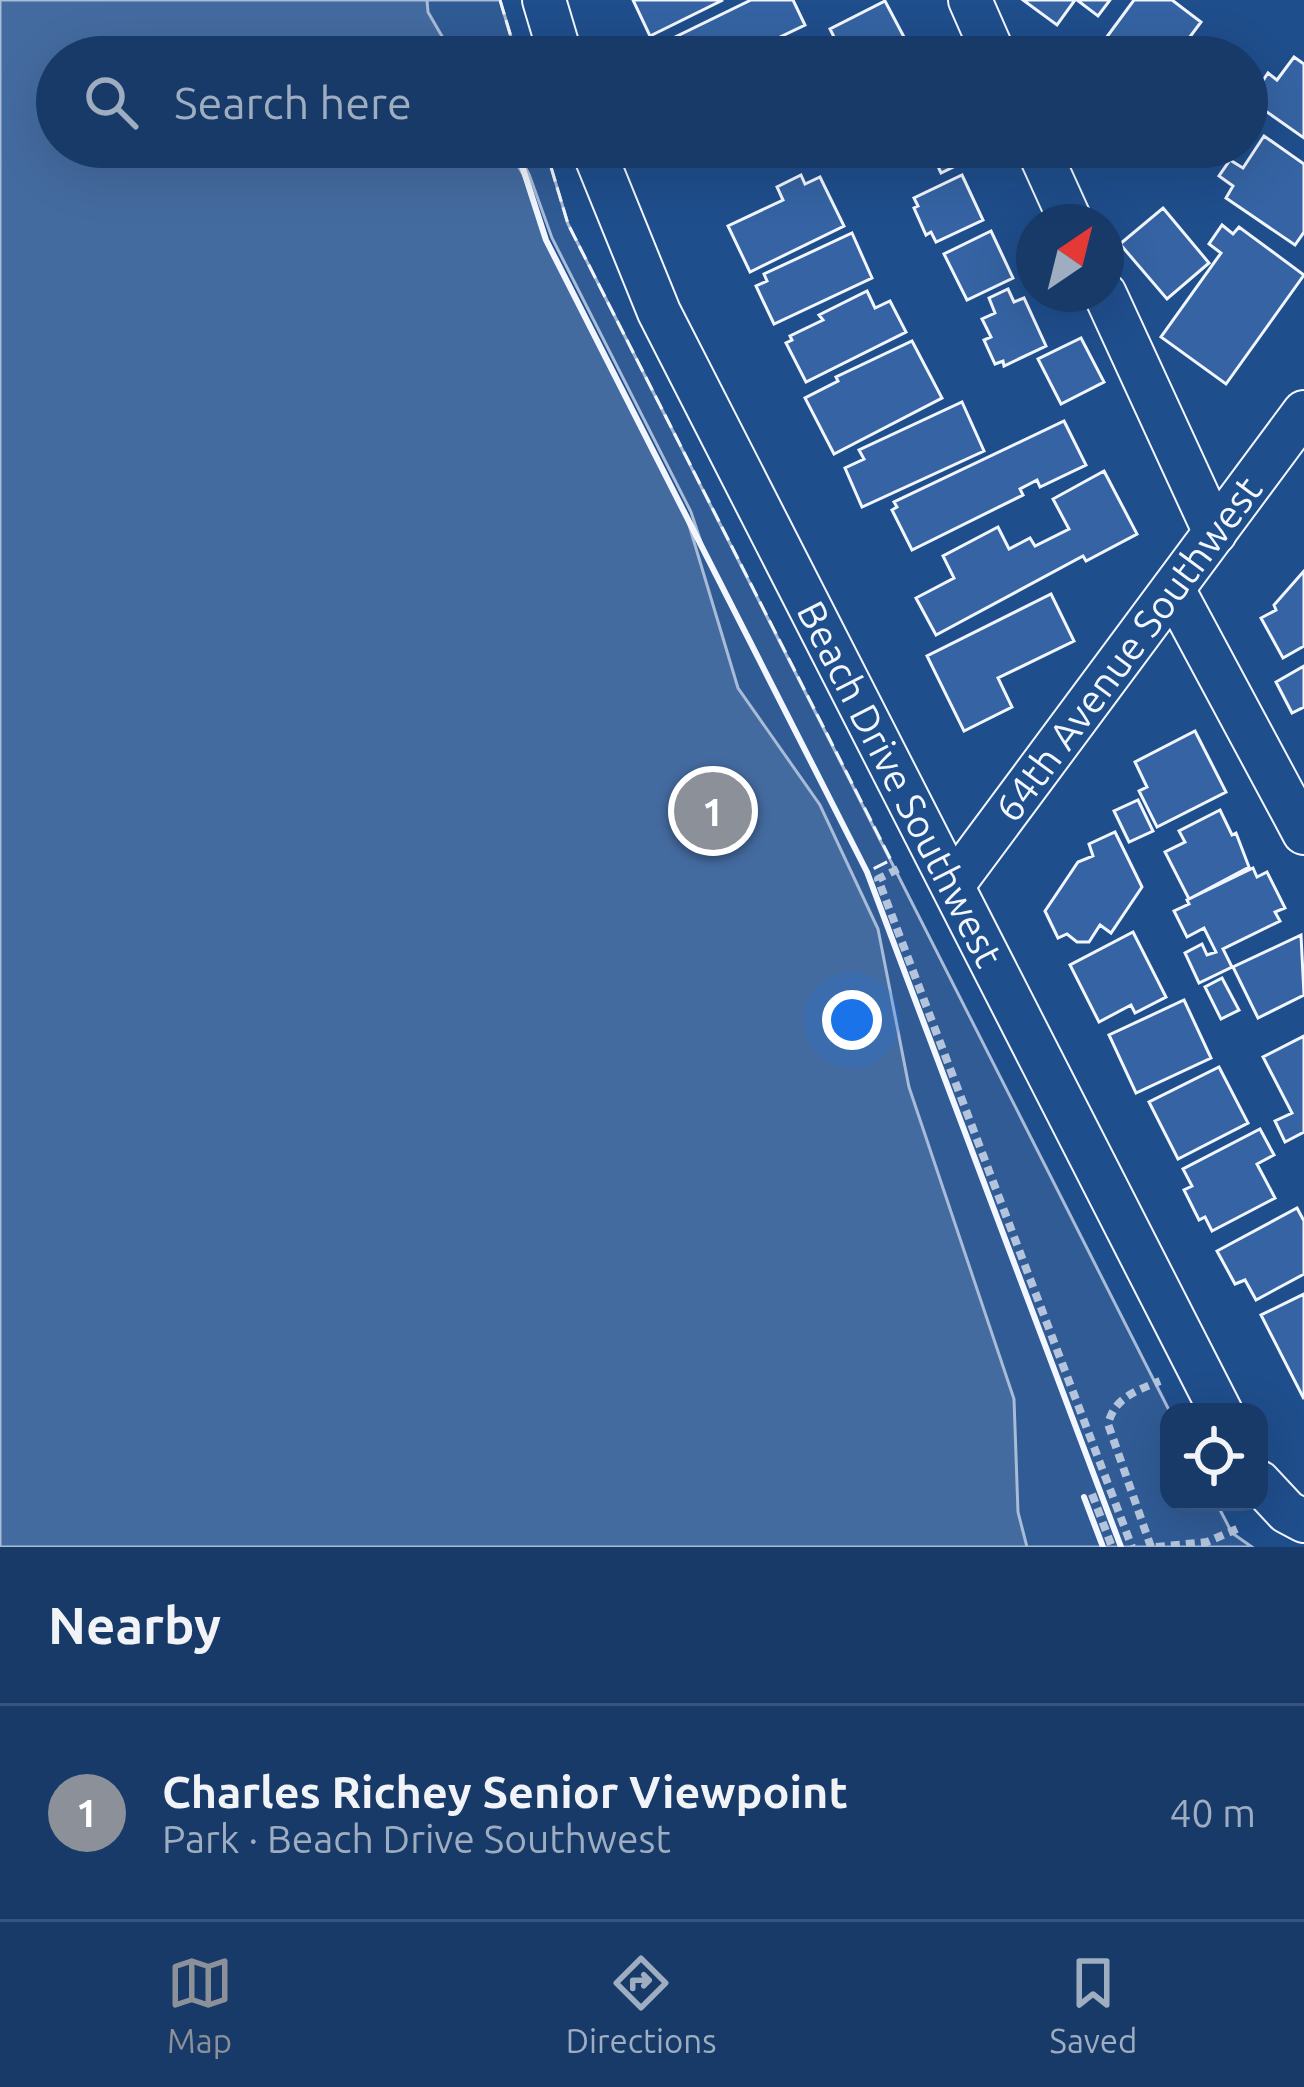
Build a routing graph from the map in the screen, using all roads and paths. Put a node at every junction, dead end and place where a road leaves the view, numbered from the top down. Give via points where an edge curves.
1 (544, 0) edge
2 (970, 0) edge
3 (555, 36) edge
4 (986, 36) edge
5 (601, 168) edge
6 (1047, 168) edge
7 (1063, 204) edge
8 (1113, 312) edge
9 (1304, 412) edge
10 (1214, 532) junction
11 (1173, 589) junction
12 (1304, 833) edge
13 (902, 867) dead end
14 (953, 885) junction
15 (1162, 1380) dead end
16 (1217, 1403) edge
17 (1268, 1492) edge
18 (1092, 1494) dead end
19 (1304, 1521) edge
20 (1239, 1528) dead end
21 (1112, 1547) edge
22 (1132, 1547) edge
23 (1154, 1547) edge

1 - 3 street
2 - 4 street
5 - 14 street, Beach Drive Southwest via 659,312
6 - 7 street
8 - 10 street
9 - 10 street, 64th Avenue Southwest
10 - 11 street, 64th Avenue Southwest
11 - 12 street
11 - 14 street, 64th Avenue Southwest
13 - 22 path via 878,879
14 - 16 street, Beach Drive Southwest
15 - 23 path via 1122,1399 1108,1424
17 - 19 street
18 - 21 path
20 - 23 path via 1208,1542

